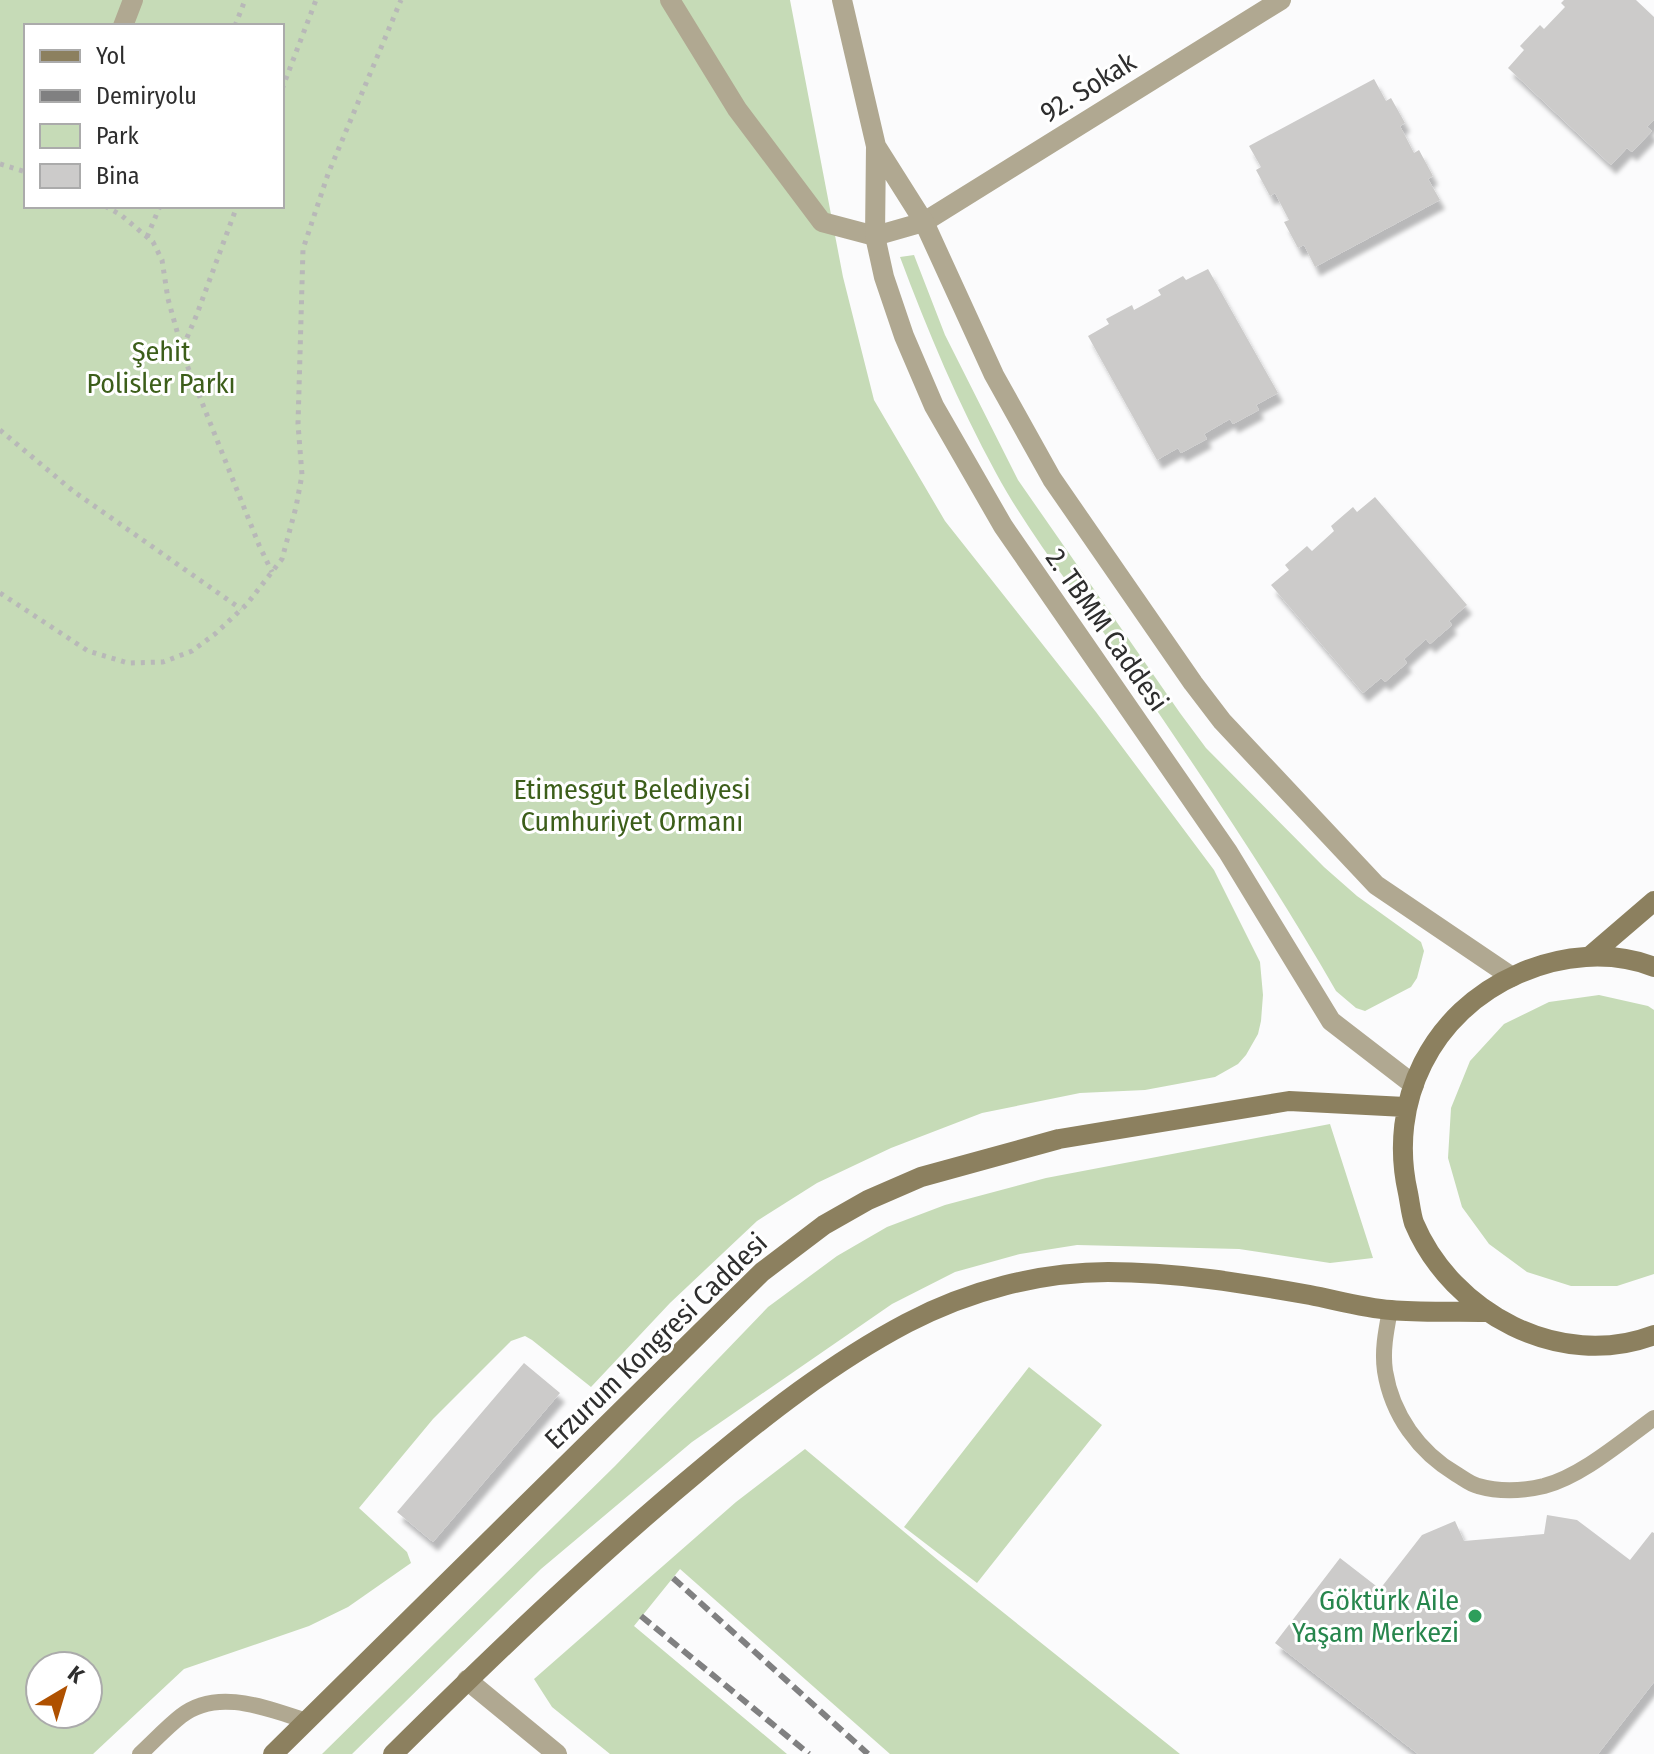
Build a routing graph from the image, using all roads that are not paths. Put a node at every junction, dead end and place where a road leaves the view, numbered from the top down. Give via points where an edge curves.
1 (133, 0) edge
2 (670, 0) edge
3 (842, 0) edge
4 (1281, 0) edge
5 (124, 24) edge
6 (876, 146) junction
7 (924, 222) junction
8 (875, 236) junction
9 (1654, 901) edge
10 (1590, 956) junction
11 (1654, 967) edge
12 (1512, 977) junction
13 (1414, 1085) junction
14 (1405, 1107) junction
15 (1390, 1310) junction
16 (1486, 1312) junction
17 (1644, 1339) edge
18 (1654, 1354) edge
19 (1654, 1418) edge
20 (467, 1680) junction
21 (307, 1721) junction
22 (140, 1754) edge
23 (273, 1754) edge
24 (393, 1754) edge
25 (557, 1754) edge

1 - 5 street
2 - 8 street via 737,109 822,222
3 - 6 street, 2. TBMM Caddesi
4 - 7 street, 92. Sokak
6 - 7 street, 2. TBMM Caddesi
6 - 8 street, 2. TBMM Caddesi
7 - 8 street, 92. Sokak
7 - 12 street, 2. TBMM Caddesi via 994,375 1052,479 1222,721 1376,885
8 - 13 street, 2. TBMM Caddesi via 904,336 934,406 1003,526 1228,852 1331,1021
9 - 10 main road
10 - 11 main road
10 - 12 main road via 1539,965
12 - 13 main road via 1492,986 1453,1018 1423,1060
13 - 14 main road
14 - 16 main road via 1401,1165 1414,1222 1443,1272
14 - 21 main road, Erzurum Kongresi Caddesi via 1289,1101 1059,1139 921,1177 868,1200 824,1225 762,1272
15 - 16 main road
15 - 19 lane via 1385,1372 1397,1410 1432,1457 1475,1486 1511,1491 1547,1485 1591,1463
15 - 20 main road via 1178,1275 1106,1272 1041,1278 953,1303 868,1345 753,1426 642,1518
16 - 17 main road via 1557,1343 1596,1347
17 - 18 main road
20 - 24 main road
20 - 25 street
21 - 22 lane via 253,1704 217,1702 184,1713
21 - 23 main road, Erzurum Kongresi Caddesi

